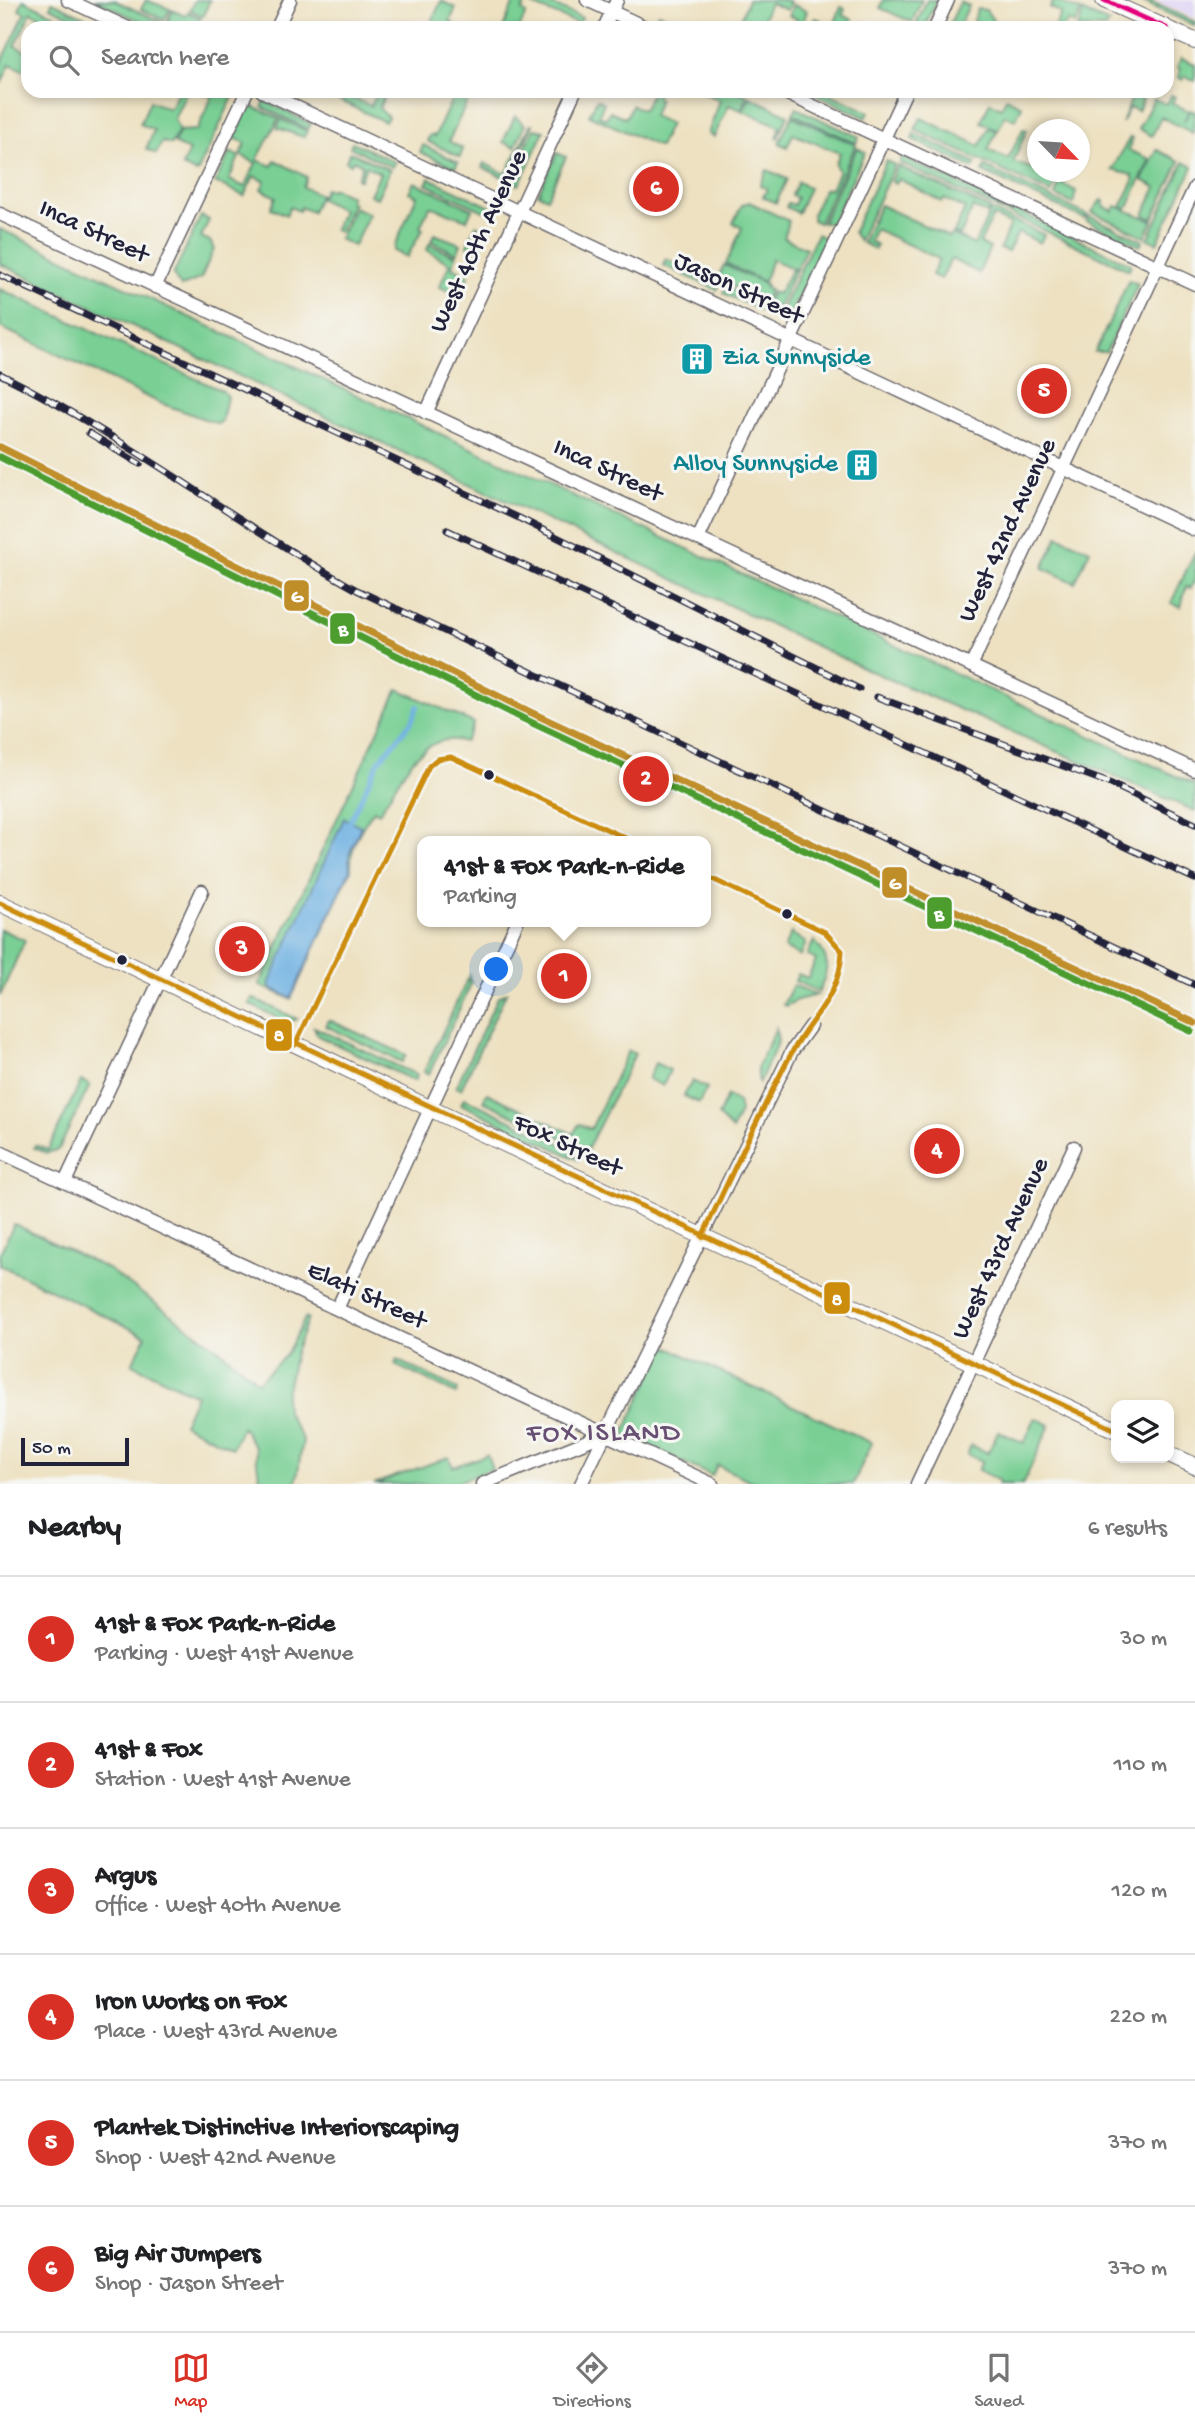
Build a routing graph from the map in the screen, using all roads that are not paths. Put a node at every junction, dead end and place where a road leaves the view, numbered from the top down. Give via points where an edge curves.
1 (68, 0) edge
2 (290, 0) edge
3 (587, 0) edge
4 (948, 0) edge
5 (1104, 0) edge
6 (614, 6) edge
7 (113, 21) edge
8 (280, 21) edge
9 (636, 21) edge
10 (939, 21) edge
11 (1150, 21) edge
12 (1174, 32) edge
13 (1195, 41) edge
14 (244, 98) edge
15 (277, 98) edge
16 (572, 98) edge
17 (797, 98) edge
18 (903, 98) edge
19 (884, 139) junction
20 (1195, 187) edge
21 (519, 212) junction
22 (0, 215) edge
23 (1157, 267) junction
24 (1195, 284) edge
25 (155, 287) junction
26 (791, 340) junction
27 (426, 413) junction
28 (1063, 468) junction
29 (1195, 530) edge
30 (698, 539) junction
31 (971, 666) junction
32 (1195, 770) edge
33 (202, 891) dead end
34 (0, 903) edge
35 (515, 927) edge
36 (160, 978) junction
37 (810, 1026) dead end
38 (430, 1109) junction
39 (1074, 1147) dead end
40 (0, 1152) edge
41 (65, 1182) junction
42 (702, 1237) junction
43 (337, 1309) junction
44 (973, 1365) junction
45 (1111, 1428) edge
46 (604, 1434) junction
47 (1174, 1456) edge
48 (1195, 1466) edge
49 (482, 1484) edge
50 (580, 1484) edge
51 (712, 1484) edge
52 (917, 1484) edge

1 - 7 street
2 - 8 street
3 - 6 street
4 - 10 street
5 - 11 street
6 - 9 street
12 - 13 street
14 - 25 street
15 - 21 street, Jason Street
16 - 21 street, West 40th Avenue
17 - 19 street
18 - 19 street
19 - 23 street
19 - 26 street
20 - 23 street, West 42nd Avenue
21 - 26 street, Jason Street
21 - 27 street, West 40th Avenue
22 - 25 street, Inca Street
23 - 24 street
23 - 28 street, West 42nd Avenue
25 - 27 street, Inca Street
26 - 28 street, Jason Street
26 - 30 street
27 - 30 street, Inca Street
28 - 29 street, Jason Street
28 - 31 street, West 42nd Avenue
30 - 31 street, Inca Street
31 - 32 street, Inca Street
33 - 36 street
34 - 36 street, Fox Street
35 - 38 street
36 - 38 street, Fox Street
36 - 41 street
37 - 42 street via 792,1051
38 - 42 street, Fox Street
38 - 43 street
39 - 44 street, West 43rd Avenue
40 - 41 street, Elati Street
41 - 43 street, Elati Street
42 - 44 street, Fox Street
42 - 46 street
43 - 46 street, Elati Street
44 - 45 street, Fox Street
44 - 52 street, West 43rd Avenue
46 - 49 street
46 - 50 street
46 - 51 street, Elati Street
47 - 48 street

